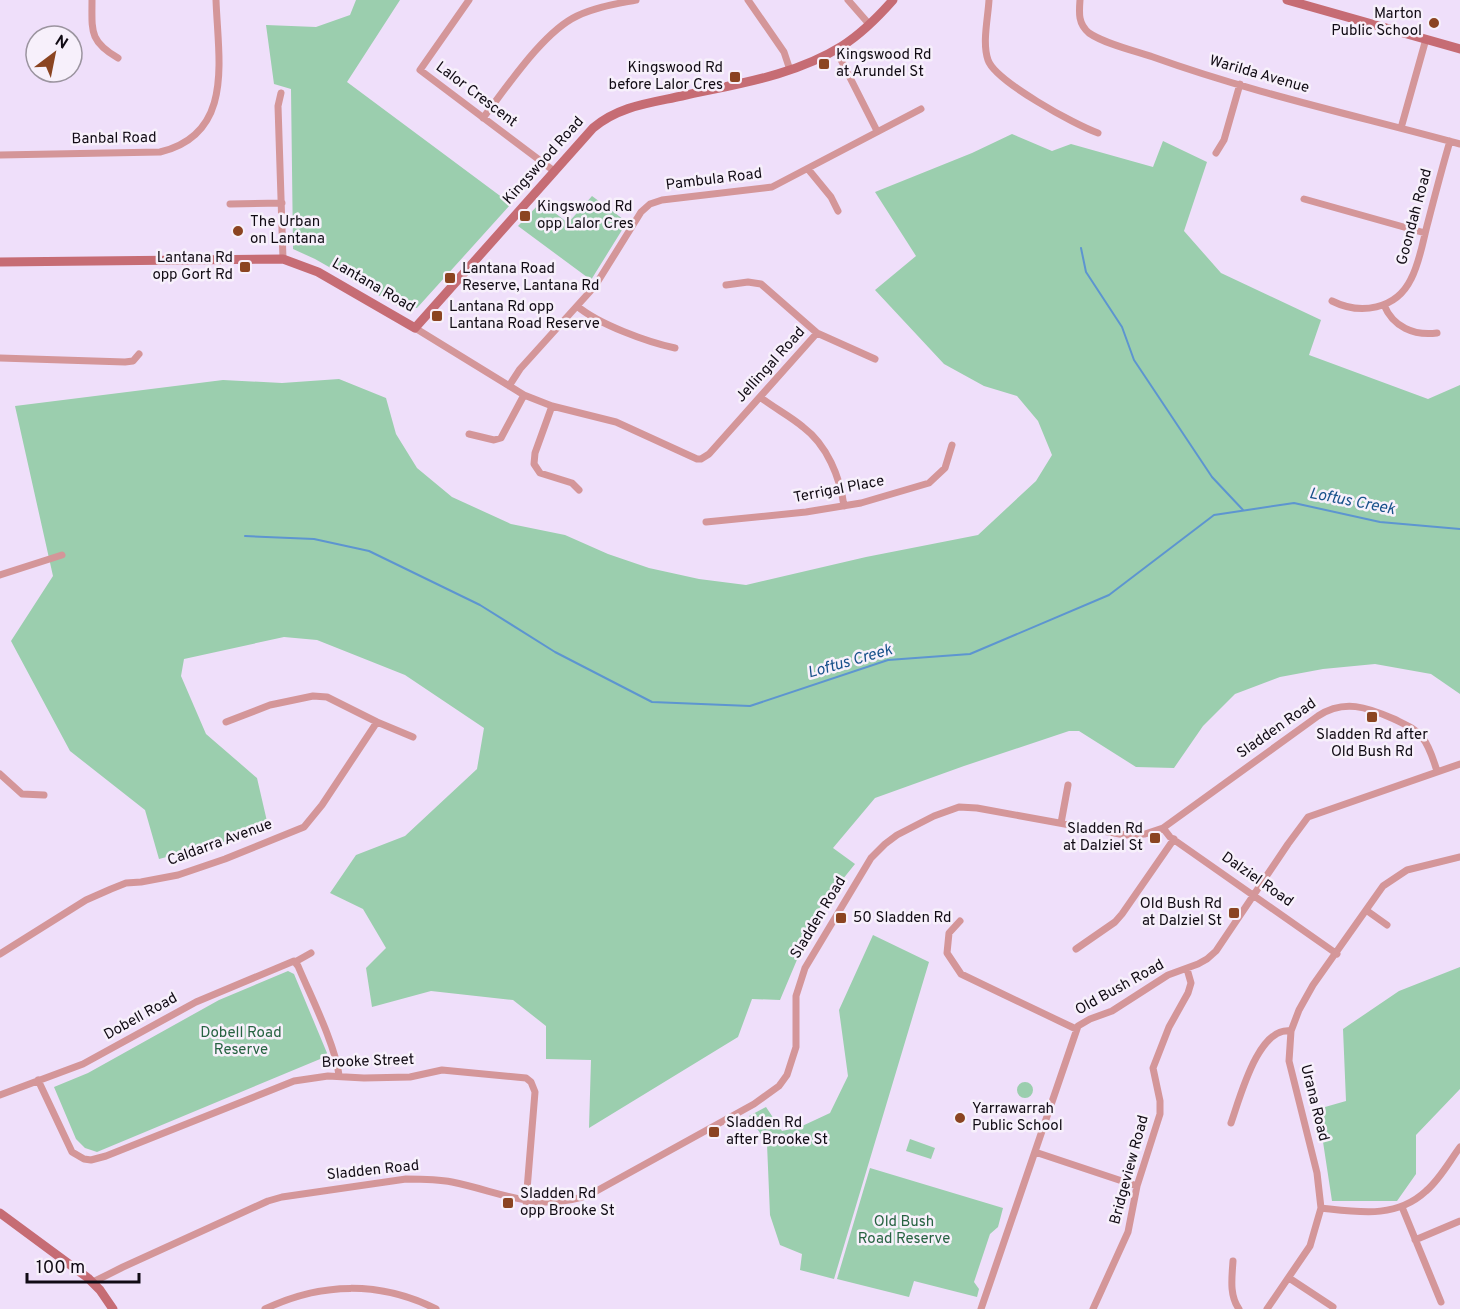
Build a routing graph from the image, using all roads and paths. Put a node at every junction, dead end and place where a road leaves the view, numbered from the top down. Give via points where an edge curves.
1 (92, 0) edge
2 (216, 0) edge
3 (469, 0) edge
4 (636, 0) edge
5 (748, 0) edge
6 (848, 0) edge
7 (893, 0) edge
8 (989, 0) edge
9 (1080, 0) edge
10 (1287, 0) edge
11 (869, 24) junction
12 (1426, 39) junction
13 (1460, 49) edge
14 (836, 50) junction
15 (118, 58) dead end
16 (790, 70) junction
17 (1240, 84) junction
18 (281, 93) dead end
19 (921, 109) dead end
20 (483, 118) junction
21 (1401, 128) junction
22 (877, 131) junction
23 (1098, 133) dead end
24 (1450, 141) junction
25 (1460, 144) edge
26 (1216, 153) dead end
27 (0, 155) edge
28 (808, 169) junction
29 (554, 171) junction
30 (1304, 199) dead end
31 (282, 203) junction
32 (230, 204) dead end
33 (838, 211) dead end
34 (1425, 233) junction
35 (283, 259) junction
36 (0, 262) edge
37 (726, 285) dead end
38 (1332, 301) dead end
39 (1384, 305) junction
40 (577, 306) junction
41 (415, 328) junction
42 (817, 333) junction
43 (1437, 333) dead end
44 (675, 348) dead end
45 (140, 354) dead end
46 (0, 358) edge
47 (875, 359) dead end
48 (509, 386) junction
49 (524, 395) junction
50 (760, 397) junction
51 (552, 406) junction
52 (469, 435) dead end
53 (952, 445) dead end
54 (701, 459) joint
55 (579, 490) dead end
56 (844, 506) junction
57 (706, 522) dead end
58 (62, 555) dead end
59 (0, 575) edge
60 (226, 722) dead end
61 (377, 723) junction
62 (413, 737) dead end
63 (1460, 764) edge
64 (1437, 771) junction
65 (0, 774) edge
66 (1068, 785) dead end
67 (44, 795) dead end
68 (1061, 824) junction
69 (1163, 828) junction
70 (1174, 839) junction
71 (1460, 858) edge
72 (1254, 894) junction
73 (1365, 910) junction
74 (960, 921) dead end
75 (1387, 925) dead end
76 (1076, 950) dead end
77 (311, 953) dead end
78 (0, 954) edge
79 (1336, 954) junction
80 (295, 962) junction
81 (1187, 969) junction
82 (1076, 1029) junction
83 (1291, 1031) junction
84 (339, 1075) junction
85 (38, 1080) junction
86 (0, 1095) edge
87 (1231, 1123) dead end
88 (1460, 1147) edge
89 (1035, 1152) junction
90 (1137, 1186) junction
91 (526, 1202) junction
92 (1402, 1207) junction
93 (1321, 1208) junction
94 (0, 1214) edge
95 (1460, 1221) edge
96 (1415, 1240) junction
97 (1233, 1261) dead end
98 (1289, 1278) junction
99 (93, 1282) junction
100 (1441, 1302) dead end
101 (1333, 1307) dead end
102 (113, 1309) edge
103 (266, 1309) edge
104 (436, 1309) edge
105 (981, 1309) edge
106 (1094, 1309) edge
107 (1239, 1309) edge
108 (1267, 1309) edge

1 - 15 street via 97,42
2 - 27 street, Banbal Road via 218,85 212,113 190,141 160,152
3 - 20 street, Lalor Crescent via 420,70
4 - 20 street via 588,11 559,27
5 - 16 street via 784,52
6 - 11 street
7 - 11 street, Kingswood Road
8 - 23 street via 986,55 991,68 1072,122
9 - 17 street, Warilda Avenue via 1080,20 1092,35
10 - 12 street
11 - 14 street, Kingswood Road
12 - 13 street
12 - 21 street
14 - 16 street, Kingswood Road
14 - 22 street
16 - 29 street, Kingswood Road via 622,110 593,128
17 - 21 street, Warilda Avenue
17 - 26 street via 1224,140
18 - 31 street via 278,106
19 - 22 street, Pambula Road
20 - 29 street, Lalor Crescent
21 - 24 street, Warilda Avenue
22 - 28 street, Pambula Road
24 - 25 street, Warilda Avenue
24 - 34 street, Goondah Road
28 - 33 street
28 - 40 street, Pambula Road via 772,187 650,204 636,219 603,276
29 - 41 street, Kingswood Road
30 - 34 street
31 - 32 street
31 - 35 street
34 - 39 street, Goondah Road via 1408,286
35 - 36 street, Lantana Road
35 - 41 street, Lantana Road via 318,272
37 - 42 street via 760,284
38 - 39 street via 1360,309
39 - 43 street via 1392,320 1406,329
40 - 44 street via 646,340
40 - 48 street, Pambula Road
41 - 48 street, Lantana Road
42 - 47 street, Jellingal Road
42 - 50 street, Jellingal Road
45 - 46 street via 125,362
48 - 49 street, Lantana Road
49 - 51 street, Lantana Road
49 - 52 street via 498,440
50 - 54 street, Jellingal Road
50 - 56 street via 804,427 821,445 842,490
51 - 54 street, Lantana Road via 616,422
51 - 55 street via 534,464 540,472 572,483
53 - 56 street, Terrigal Place via 945,468 929,483
56 - 57 street, Terrigal Place
58 - 59 street
60 - 61 street via 270,705 313,696 327,697
61 - 62 street
61 - 78 street, Caldarra Avenue via 304,827 178,875 111,889 86,900
63 - 64 street, Old Bush Road
64 - 69 street, Sladden Road via 1429,748 1416,731 1368,708 1342,705 1318,716
64 - 72 street, Old Bush Road via 1308,817
65 - 67 street via 22,794
66 - 68 street
68 - 69 street, Sladden Road via 1132,836
68 - 91 street, Sladden Road via 959,807 934,816 885,844 871,858 799,981 796,1047 779,1086 754,1104 591,1194 559,1202
69 - 70 street, Dalziel Road
70 - 72 street, Dalziel Road
70 - 76 street via 1115,922
71 - 73 street, Urana Road via 1398,875 1383,886
72 - 79 street, Dalziel Road
72 - 81 street, Old Bush Road via 1216,951
73 - 75 street
73 - 79 street, Urana Road
74 - 82 street via 949,933 947,953 961,974
77 - 80 street, Dobell Road
79 - 83 street, Urana Road via 1304,999
80 - 84 street
80 - 85 street, Dobell Road via 216,992 83,1064
81 - 82 street, Old Bush Road via 1168,975
81 - 90 street, Bridgeview Road via 1191,983 1188,993 1154,1060 1160,1114
82 - 89 street, Old Bush Road
83 - 87 street via 1275,1034 1256,1059
83 - 93 street, Urana Road via 1290,1061 1317,1173
84 - 85 street, Brooke Street via 286,1084 91,1160 68,1148
84 - 91 street, Brooke Street via 397,1078 442,1070 526,1078 535,1092
85 - 86 street, Dobell Road
88 - 92 street via 1426,1192
89 - 90 street
89 - 105 street, Old Bush Road
90 - 106 street, Bridgeview Road via 1128,1232
91 - 99 street, Sladden Road via 452,1182 420,1179 296,1194 268,1201
92 - 93 street via 1386,1212
92 - 96 street
93 - 98 street, Urana Road via 1310,1246
94 - 99 street
95 - 96 street
96 - 100 street
97 - 107 street via 1232,1292
98 - 101 street
98 - 108 street, Urana Road
99 - 102 street
103 - 104 street via 306,1293 354,1287 399,1294

